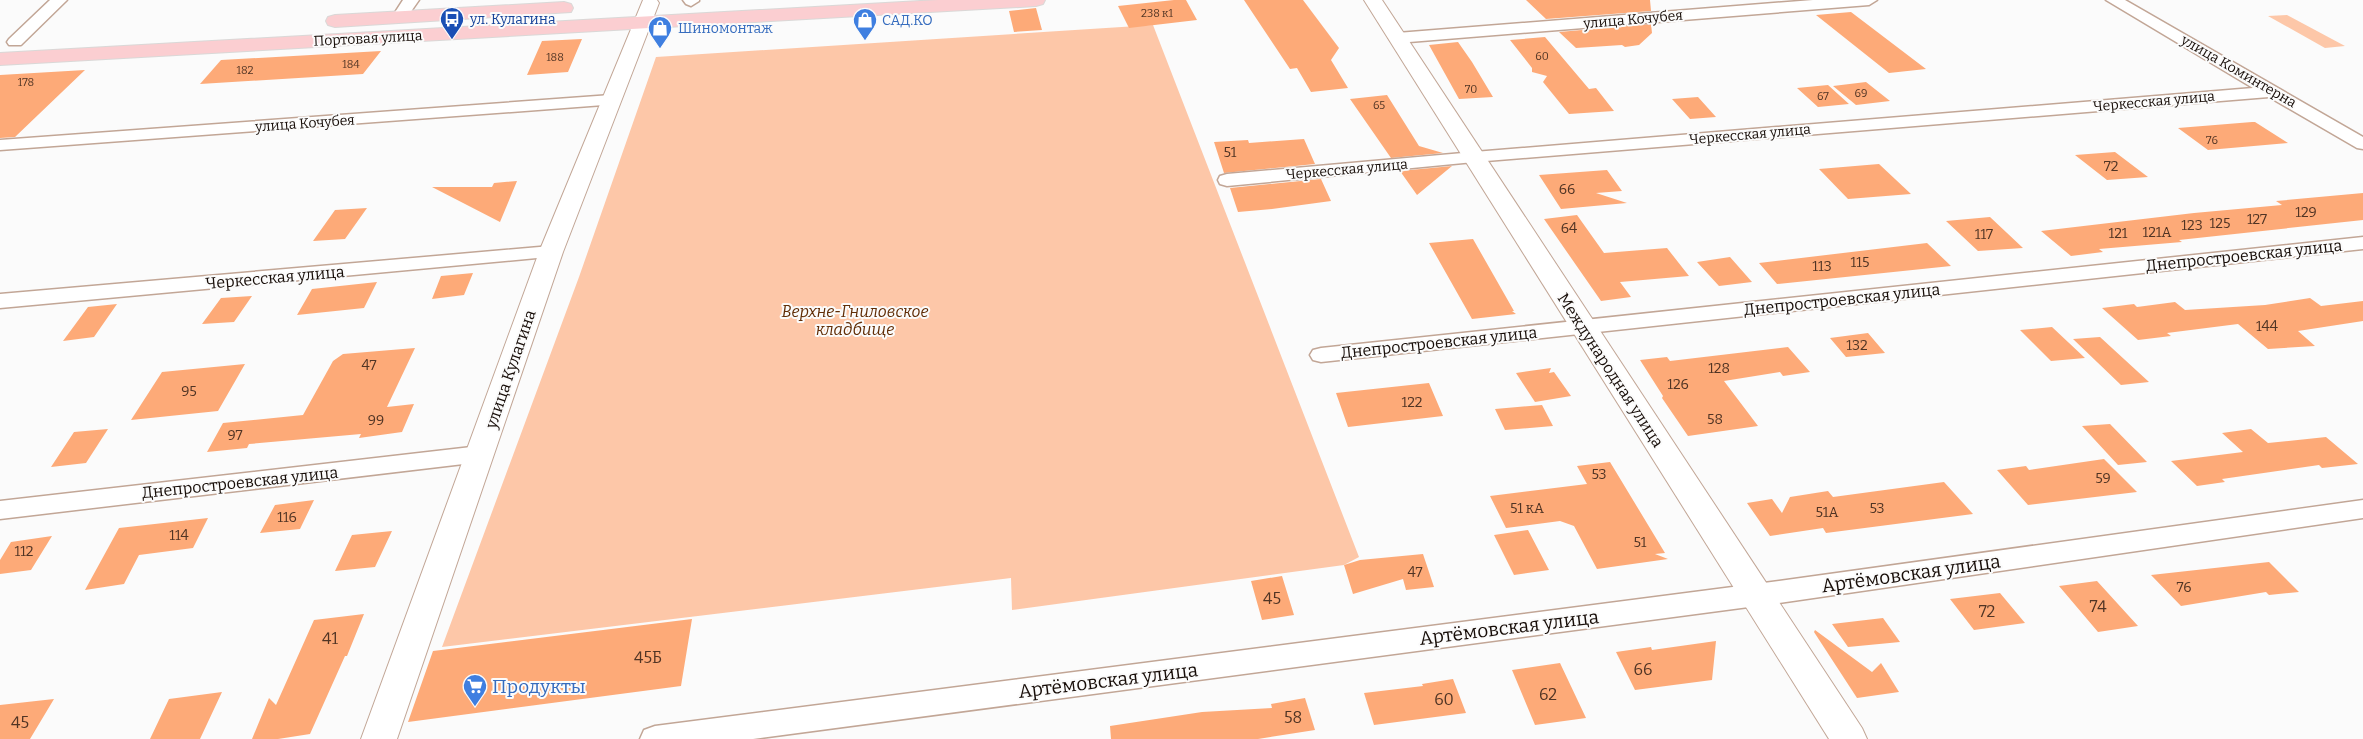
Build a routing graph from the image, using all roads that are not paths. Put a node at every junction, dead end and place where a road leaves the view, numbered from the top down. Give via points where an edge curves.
1 (59, 0) edge
2 (411, 0) edge
3 (711, 0) edge
4 (1036, 0) edge
5 (1373, 0) edge
6 (1869, 0) edge
7 (2114, 0) edge
8 (978, 2) edge
9 (663, 5) edge
10 (582, 7) dead end
11 (400, 17) junction
12 (316, 22) dead end
13 (238, 27) dead end
14 (1397, 38) junction
15 (7, 42) edge
16 (0, 59) edge
17 (2274, 91) junction
18 (611, 100) junction
19 (2363, 144) edge
20 (0, 145) edge
21 (1474, 157) junction
22 (1227, 180) dead end
23 (2363, 242) edge
24 (551, 252) junction
25 (0, 301) edge
26 (1583, 327) junction
27 (1321, 355) dead end
28 (480, 455) junction
29 (2363, 509) edge
30 (0, 510) edge
31 (1756, 595) junction
32 (379, 739) edge
33 (654, 739) edge
34 (1848, 739) edge

1 - 15 street
2 - 11 street
3 - 9 main road, Портовая улица
4 - 8 main road, Портовая улица
5 - 14 main road, Международная улица
6 - 14 street, улица Кочубея
7 - 17 street, улица Коминтерна
8 - 9 main road, Портовая улица
9 - 16 main road, Портовая улица
9 - 18 main road, улица Кулагина
10 - 11 main road, Портовая улица
11 - 12 main road, Портовая улица
13 - 15 main road
14 - 21 main road, Международная улица
17 - 19 street, улица Коминтерна
17 - 21 street, Черкесская улица
18 - 20 street, улица Кочубея
18 - 24 main road, улица Кулагина
21 - 22 street, Черкесская улица
21 - 26 main road, Международная улица
23 - 26 street, Днепростроевская улица
24 - 25 street, Черкесская улица
24 - 28 main road, улица Кулагина
26 - 27 street, Днепростроевская улица
26 - 31 main road, Международная улица
28 - 30 street, Днепростроевская улица
28 - 32 main road, улица Кулагина
29 - 31 street, Артёмовская улица
31 - 33 street, Артёмовская улица
31 - 34 main road, Международная улица

